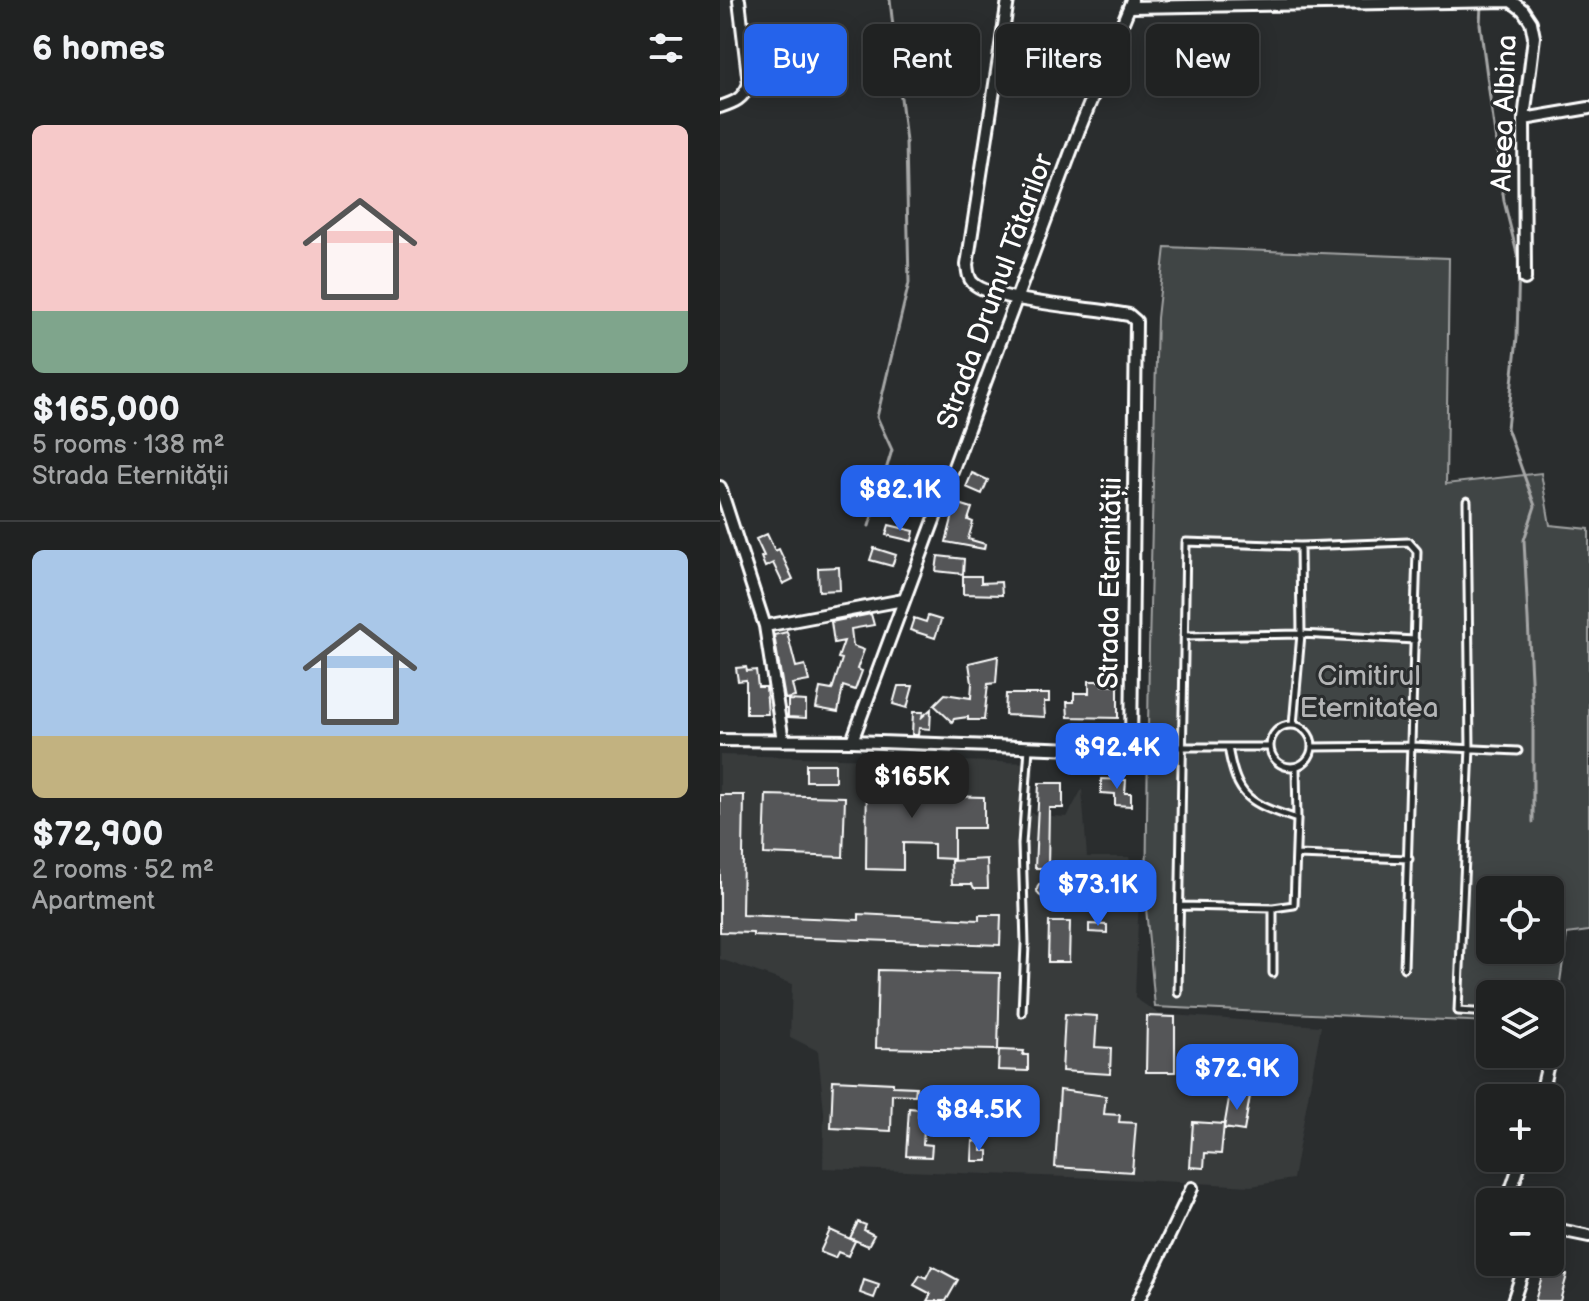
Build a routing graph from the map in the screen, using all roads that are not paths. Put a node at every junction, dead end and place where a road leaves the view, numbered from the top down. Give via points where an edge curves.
1 (739, 0) edge
2 (1008, 0) edge
3 (1465, 0) edge
4 (1487, 1) edge
5 (1131, 3) edge
6 (720, 107) edge
7 (1589, 108) edge
8 (1524, 119) junction
9 (1525, 279) dead end
10 (1018, 298) junction
11 (720, 487) edge
12 (1467, 501) dead end
13 (1300, 546) junction
14 (903, 600) junction
15 (765, 626) junction
16 (1301, 634) junction
17 (1184, 636) junction
18 (1415, 640) junction
19 (1293, 725) junction
20 (720, 740) edge
21 (783, 741) junction
22 (852, 741) junction
23 (1412, 746) junction
24 (1029, 747) junction
25 (1131, 747) junction
26 (1183, 747) junction
27 (1228, 747) junction
28 (1270, 747) junction
29 (1312, 747) junction
30 (1470, 748) junction
31 (1518, 751) dead end
32 (1296, 767) junction
33 (1297, 819) junction
34 (1297, 855) junction
35 (1409, 859) junction
36 (1181, 906) junction
37 (1273, 908) junction
38 (1404, 968) dead end
39 (1273, 973) dead end
40 (1178, 993) dead end
41 (1476, 1012) edge
42 (1022, 1013) dead end
43 (1192, 1188) dead end
44 (1564, 1231) edge
45 (1589, 1236) edge
46 (1521, 1276) edge
47 (1138, 1301) edge
48 (1513, 1301) edge

1 - 6 street via 749,84 738,101
2 - 10 street via 967,265 975,285
3 - 4 street, Aleea Albina
3 - 5 street, Aleea Albina
4 - 8 street, Aleea Albina via 1511,1 1531,22 1534,37
5 - 10 street, Strada Drumul Tătarilor
7 - 8 street
8 - 9 street, Aleea Albina
10 - 14 street, Strada Drumul Tătarilor
10 - 25 street, Strada Eternității via 1120,313 1136,321
11 - 15 street
12 - 30 lane
13 - 16 lane
13 - 17 lane via 1186,542
13 - 18 lane via 1409,542 1417,551
14 - 15 street
14 - 22 street, Strada Drumul Tătarilor
15 - 21 street
16 - 17 lane
16 - 18 lane
16 - 19 lane
17 - 26 lane
18 - 23 lane
19 - 28 lane via 1276,730
19 - 29 lane via 1308,733
20 - 21 street
21 - 22 street
22 - 24 street
23 - 29 lane
23 - 30 lane
23 - 35 lane
24 - 25 street
24 - 42 lane via 1022,844
25 - 26 lane
26 - 27 lane
26 - 36 lane
27 - 28 lane
27 - 33 lane via 1237,786 1259,807
28 - 32 lane via 1276,762
29 - 32 lane via 1307,760
30 - 31 lane
30 - 41 lane via 1458,1011
32 - 33 lane
33 - 34 lane
34 - 35 lane
34 - 37 lane via 1294,905
35 - 38 lane
36 - 37 lane
36 - 40 lane
37 - 39 lane
43 - 47 street
44 - 45 street
46 - 48 street

